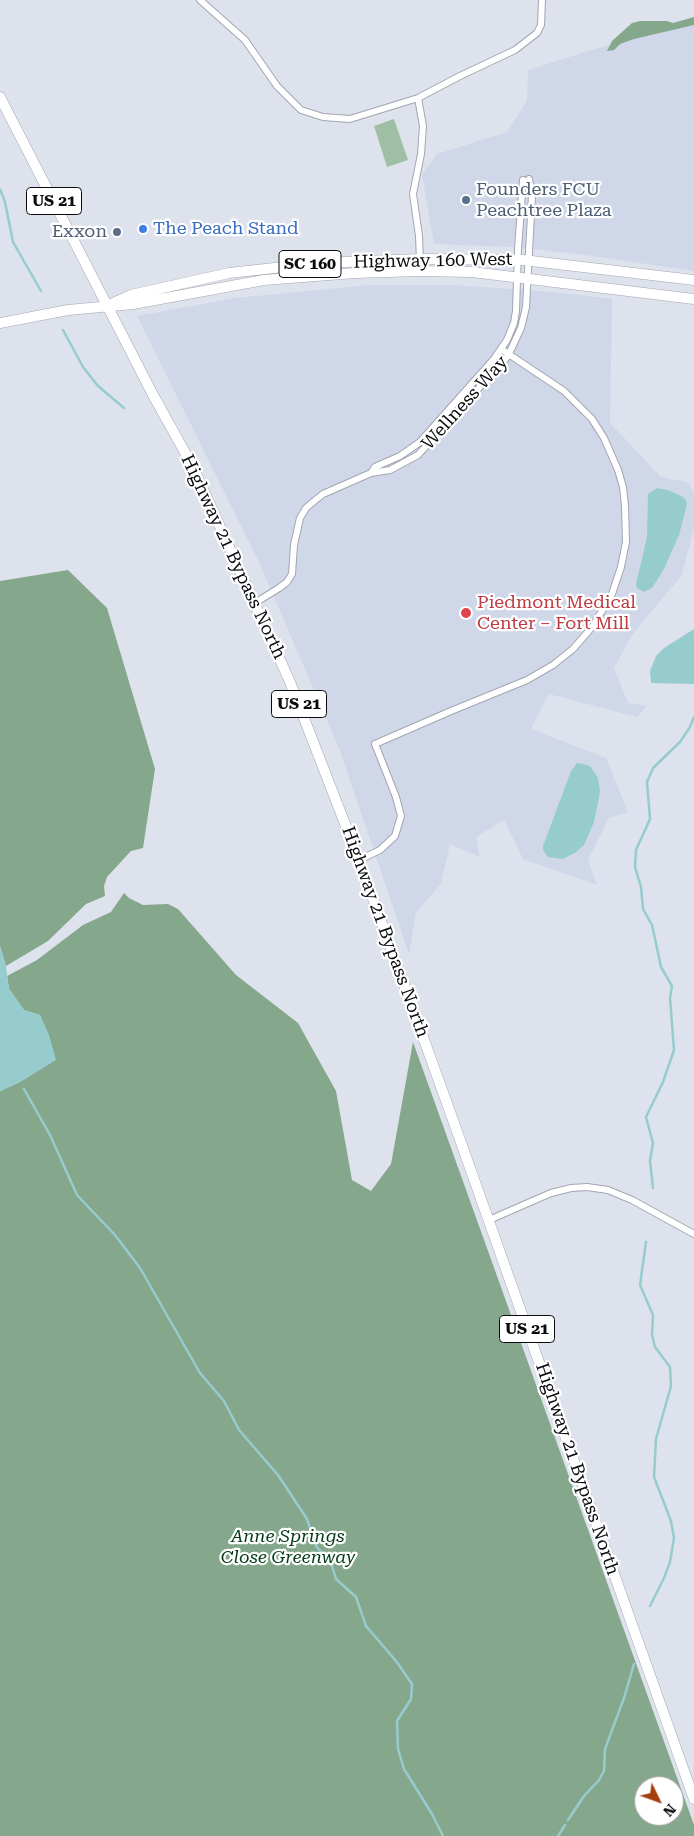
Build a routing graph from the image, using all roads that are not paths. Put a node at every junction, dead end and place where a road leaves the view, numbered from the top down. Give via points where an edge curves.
1 (200, 0) edge
2 (542, 0) edge
3 (0, 98) edge
4 (418, 98) junction
5 (420, 259) junction
6 (523, 270) junction
7 (420, 271) junction
8 (694, 280) edge
9 (694, 299) edge
10 (107, 305) junction
11 (0, 323) edge
12 (501, 349) junction
13 (509, 354) junction
14 (431, 430) junction
15 (437, 435) junction
16 (371, 473) junction
17 (255, 603) junction
18 (359, 860) junction
19 (489, 1220) junction
20 (694, 1234) edge
21 (694, 1798) edge

1 - 4 street via 245,40 276,86 301,110 323,117 350,119
2 - 4 street via 541,24 529,41
3 - 10 main road, Highway 21 Bypass North / US 21
4 - 5 street via 423,126 413,194
5 - 6 main road, Highway 160 West / SC 160
5 - 7 street
5 - 10 main road, Highway 160 West / SC 160 via 320,263 229,273 131,295
6 - 6 street via 526,179 532,196
6 - 7 main road, Highway 160 West / SC 160
6 - 8 main road, Highway 160 West / SC 160
6 - 9 main road, Highway 160 West / SC 160
6 - 12 street, Wellness Way via 514,323
6 - 13 street, Wellness Way via 524,320
7 - 10 main road, Highway 160 West / SC 160 via 264,280 132,304
10 - 11 main road, SC 160
10 - 17 main road, Highway 21 Bypass North / US 21 via 192,467
12 - 13 street
12 - 14 street, Wellness Way
13 - 15 street, Wellness Way
13 - 18 street via 564,391 592,419 604,438 618,470 624,496 626,542 621,567 612,594 592,626 573,649 553,665 527,680 375,744 401,816 395,836 380,850
14 - 15 street
14 - 16 street, Wellness Way via 414,447 376,467
15 - 16 street, Wellness Way via 408,462 390,470
16 - 17 street, Wellness Way via 323,494 306,508 296,536 292,574 280,588
17 - 18 main road, Highway 21 Bypass North / US 21 via 290,682
18 - 19 main road, Highway 21 Bypass North / US 21
19 - 20 street via 551,1193 587,1187 608,1190 632,1200
19 - 21 main road, Highway 21 Bypass North / US 21

